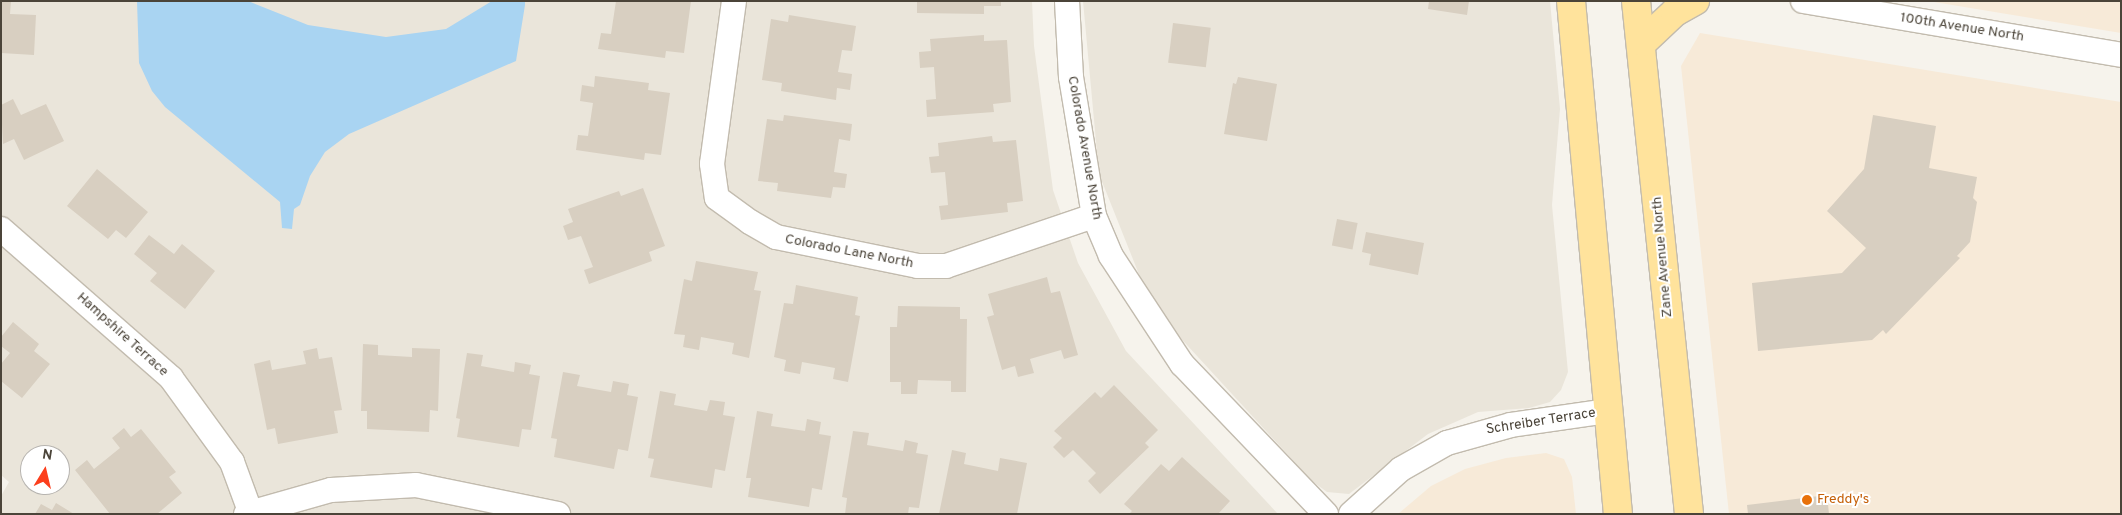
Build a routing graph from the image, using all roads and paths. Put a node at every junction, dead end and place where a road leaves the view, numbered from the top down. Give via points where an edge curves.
1 (734, 1) edge
2 (1067, 1) edge
3 (1570, 1) edge
4 (1636, 1) edge
5 (1695, 1) edge
6 (1803, 1) edge
7 (1643, 42) junction
8 (2121, 55) edge
9 (1094, 216) junction
10 (1, 229) edge
11 (1607, 411) junction
12 (248, 512) edge
13 (558, 514) edge
14 (1326, 514) edge
15 (1351, 514) edge
16 (1618, 514) edge
17 (1689, 514) edge

1 - 9 street, Colorado Lane North via 712,164 717,198 750,222 776,237 918,266 946,266
2 - 9 street, Colorado Avenue North via 1071,78
3 - 11 main road
4 - 7 main road, Zane Avenue North
5 - 7 main road via 1675,12
6 - 8 street, 100th Avenue North
7 - 17 main road, Zane Avenue North
9 - 14 street, Colorado Avenue North via 1111,256 1182,364
10 - 12 street, Hampshire Terrace via 171,378 232,462
11 - 15 street, Schreiber Terrace via 1511,425 1447,443 1401,469
11 - 16 main road
12 - 13 street via 331,490 416,485

